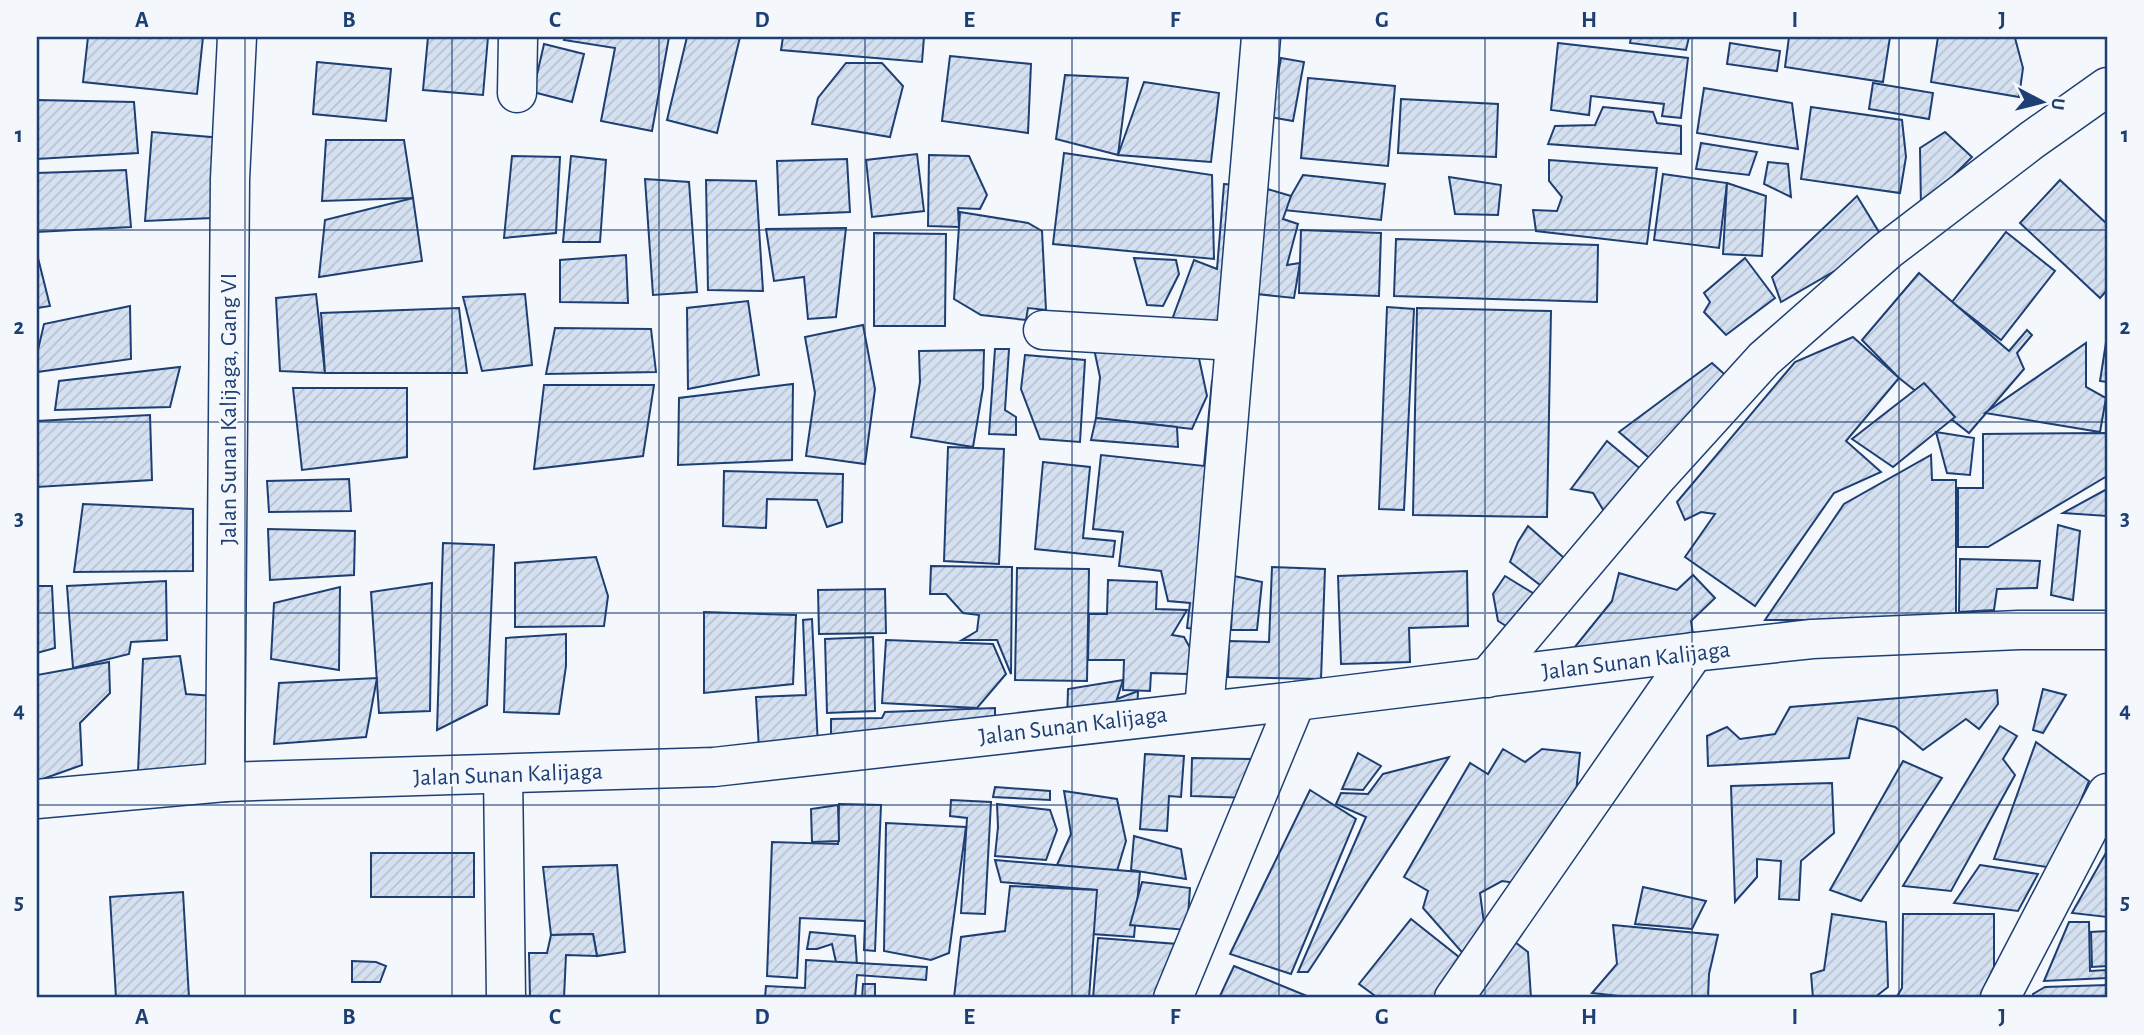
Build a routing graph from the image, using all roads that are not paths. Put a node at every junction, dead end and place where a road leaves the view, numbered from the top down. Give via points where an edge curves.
1 (237, 37) edge
2 (518, 37) edge
3 (1261, 37) edge
4 (2107, 87) edge
5 (517, 93) dead end
6 (1043, 330) dead end
7 (1235, 341) junction
8 (2107, 630) edge
9 (1694, 652) junction
10 (1487, 678) junction
11 (1296, 701) junction
12 (1204, 710) junction
13 (503, 774) junction
14 (225, 782) junction
15 (2107, 793) edge
16 (37, 799) edge
17 (506, 998) edge
18 (1173, 998) edge
19 (1454, 998) edge
20 (2000, 998) edge

1 - 14 street, Jalan Sunan Kalijaga, Gang VI via 230,179
2 - 5 street
3 - 7 street
4 - 10 street via 1888,250 1764,359 1656,478
6 - 7 street
7 - 12 street
8 - 9 street, Jalan Sunan Kalijaga via 1812,639
9 - 10 street, Jalan Sunan Kalijaga
9 - 19 street
10 - 11 street, Jalan Sunan Kalijaga
11 - 12 street, Jalan Sunan Kalijaga
11 - 18 street
12 - 13 street, Jalan Sunan Kalijaga via 714,767
13 - 14 street, Jalan Sunan Kalijaga
13 - 17 street
14 - 16 street, Jalan Sunan Kalijaga
15 - 20 street

